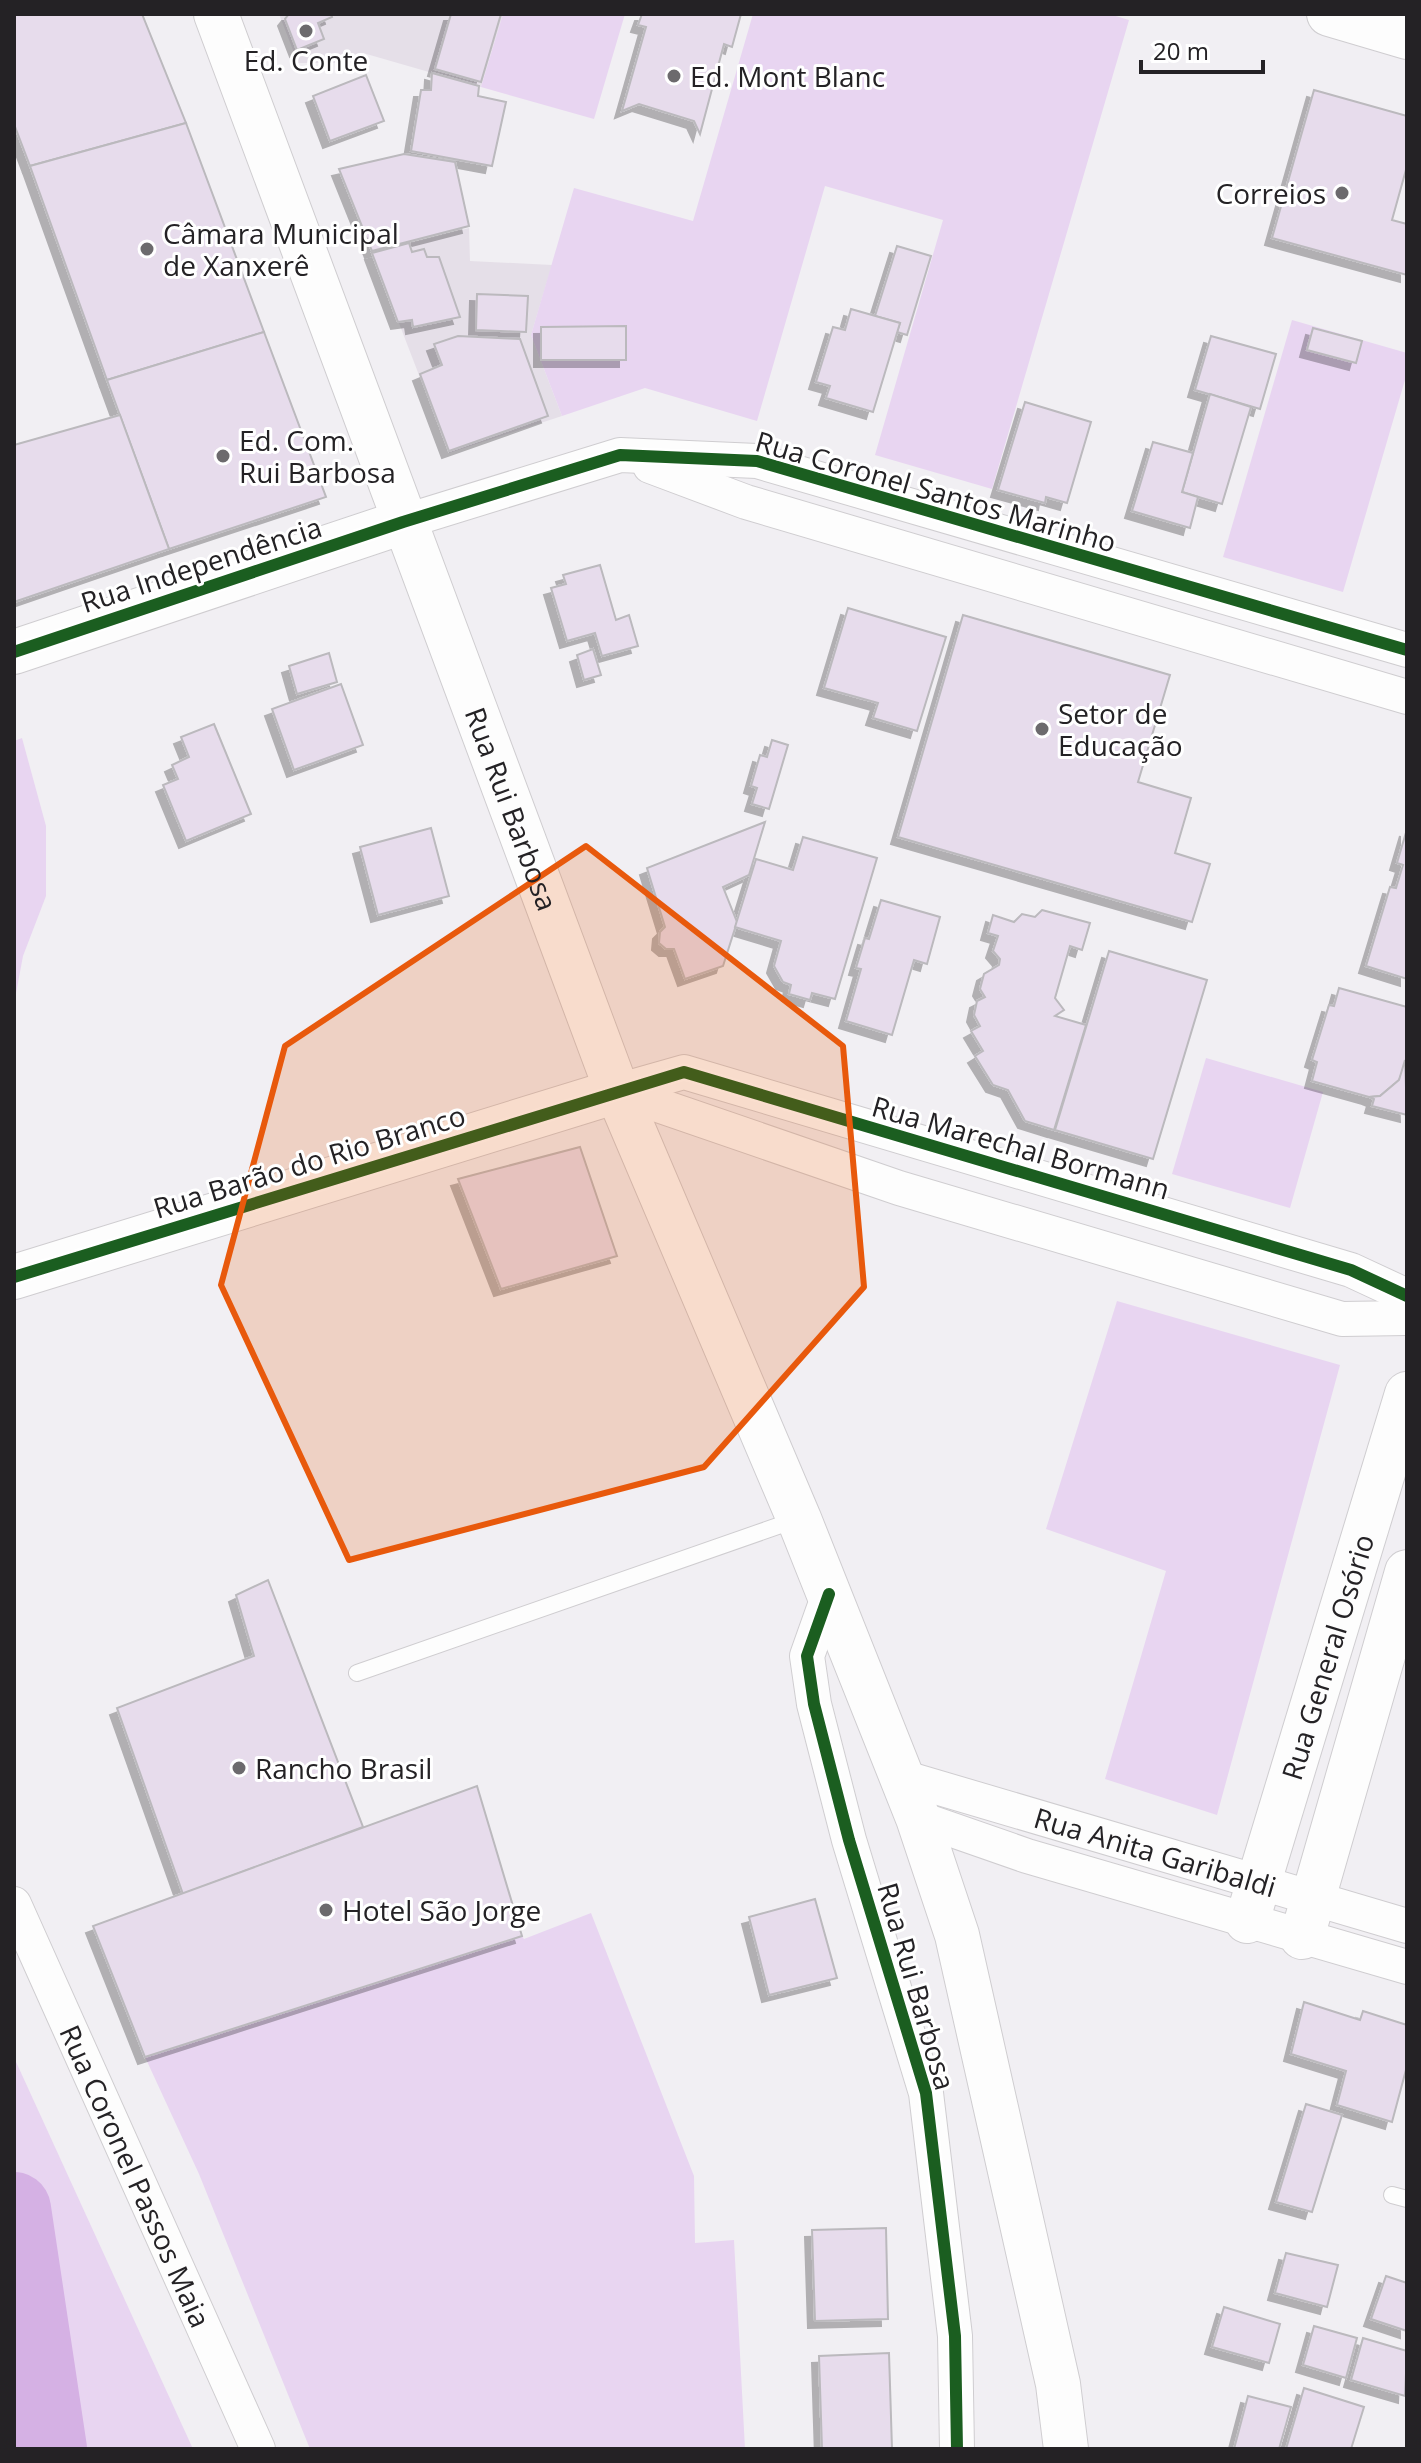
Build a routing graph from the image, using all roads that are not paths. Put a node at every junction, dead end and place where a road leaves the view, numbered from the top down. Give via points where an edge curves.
1 (216, 14) edge
2 (1329, 14) edge
3 (1407, 37) edge
4 (620, 455) junction
5 (403, 522) junction
6 (1005, 533) junction
7 (994, 575) junction
8 (1301, 620) junction
9 (1407, 650) edge
10 (14, 652) edge
11 (1289, 662) junction
12 (1407, 697) edge
13 (617, 1091) junction
14 (915, 1141) junction
15 (1068, 1186) junction
16 (899, 1188) junction
17 (1213, 1229) junction
18 (1054, 1232) junction
19 (14, 1277) edge
20 (1198, 1277) junction
21 (1407, 1296) edge
22 (1407, 1318) edge
23 (1407, 1394) edge
24 (799, 1519) junction
25 (1363, 1536) junction
26 (1407, 1549) edge
27 (1407, 1572) edge
28 (829, 1594) junction
29 (357, 1673) dead end
30 (1313, 1702) junction
31 (1366, 1715) junction
32 (902, 1777) junction
33 (918, 1818) junction
34 (1253, 1902) junction
35 (14, 1904) edge
36 (1307, 1918) junction
37 (1407, 1926) edge
38 (1407, 1967) edge
39 (258, 2449) edge
40 (957, 2449) edge
41 (1066, 2449) edge

1 - 5 main road, Rua Rui Barbosa
2 - 3 main road
4 - 5 street, Rua Coronel Santos Marinho
4 - 6 street, Rua Coronel Santos Marinho via 757,461
4 - 7 street via 746,502
5 - 10 main road, Rua Independência
5 - 13 main road, Rua Rui Barbosa
6 - 7 street
6 - 8 street, Rua Coronel Santos Marinho
7 - 11 street
8 - 9 street, Rua Coronel Santos Marinho
8 - 11 street
11 - 12 street
13 - 14 street, Rua Marechal Bormann via 684,1072
13 - 16 street
13 - 19 main road, Rua Barão do Rio Branco
13 - 24 main road, Rua Rui Barbosa
14 - 15 street, Rua Marechal Bormann
14 - 16 street
15 - 17 street, Rua Marechal Bormann
15 - 18 street
16 - 18 street
17 - 20 street
17 - 21 street, Rua Marechal Bormann via 1351,1270
18 - 20 street
20 - 22 street via 1342,1319
23 - 25 main road, Rua General Osório
24 - 28 main road, Rua Rui Barbosa
24 - 29 lane
25 - 26 main road
25 - 30 main road, Rua General Osório
27 - 31 main road, Rua General Osório
28 - 32 main road, Rua Rui Barbosa
28 - 40 street, Rua Rui Barbosa via 807,1656 814,1704 926,2093 955,2336
30 - 31 main road
30 - 34 main road, Rua General Osório
31 - 36 main road, Rua General Osório
32 - 33 main road, Rua Rui Barbosa
32 - 34 street, Rua Anita Garibaldi
33 - 34 street, Rua Anita Garibaldi via 1027,1856
33 - 41 main road, Rua Rui Barbosa via 957,1935 1058,2384
34 - 36 street, Rua Anita Garibaldi
35 - 39 street, Rua Coronel Passos Maia
36 - 37 street, Rua Anita Garibaldi
36 - 38 street, Rua Anita Garibaldi

